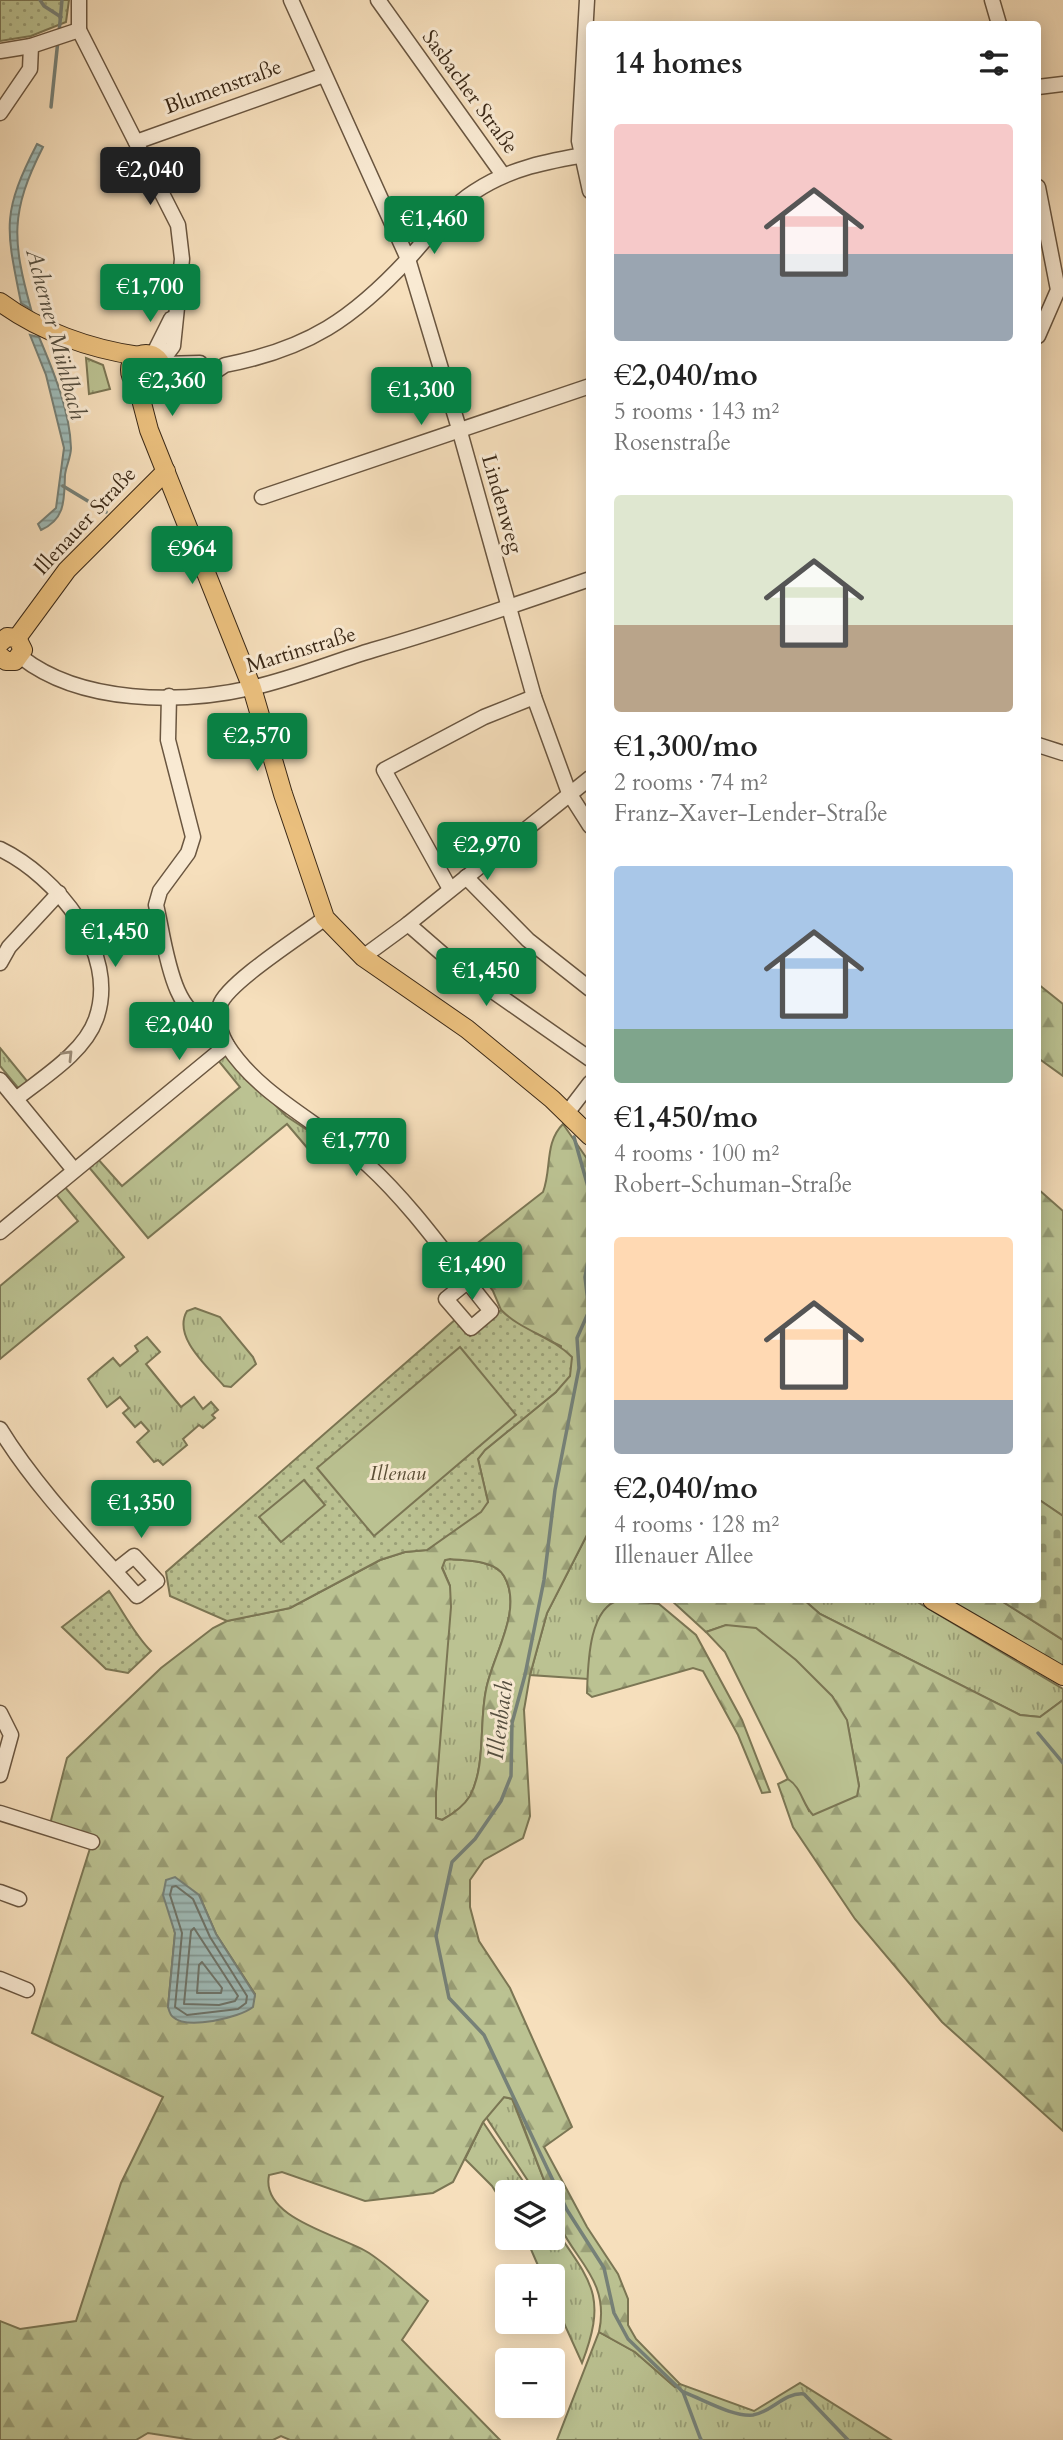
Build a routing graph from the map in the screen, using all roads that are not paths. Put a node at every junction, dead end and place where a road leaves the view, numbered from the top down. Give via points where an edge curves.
1 (79, 0) edge
2 (291, 0) edge
3 (378, 0) edge
4 (587, 0) edge
5 (992, 0) edge
6 (998, 21) edge
7 (79, 30) junction
8 (31, 46) junction
9 (0, 51) edge
10 (324, 75) junction
11 (1063, 84) edge
12 (1041, 87) edge
13 (0, 113) edge
14 (136, 142) junction
15 (586, 155) edge
16 (503, 175) junction
17 (1041, 201) edge
18 (408, 259) junction
19 (1060, 291) edge
20 (0, 302) edge
21 (174, 315) junction
22 (1041, 330) edge
23 (173, 346) junction
24 (186, 363) junction
25 (225, 365) junction
26 (149, 369) junction
27 (586, 387) edge
28 (460, 432) junction
29 (166, 471) junction
30 (262, 497) dead end
31 (586, 580) edge
32 (509, 607) junction
33 (4, 652) edge
34 (21, 657) joint
35 (252, 688) junction
36 (169, 696) junction
37 (534, 697) junction
38 (1041, 746) edge
39 (1063, 753) edge
40 (586, 781) edge
41 (569, 793) junction
42 (586, 820) edge
43 (0, 849) edge
44 (466, 877) junction
45 (450, 889) junction
46 (59, 892) junction
47 (325, 918) junction
48 (408, 924) junction
49 (363, 957) junction
50 (0, 964) edge
51 (586, 986) edge
52 (218, 1018) junction
53 (227, 1045) junction
54 (586, 1056) edge
55 (0, 1080) edge
56 (586, 1088) edge
57 (16, 1099) junction
58 (567, 1113) junction
59 (586, 1132) edge
60 (74, 1170) junction
61 (0, 1232) edge
62 (467, 1282) dead end
63 (0, 1429) edge
64 (115, 1571) dead end
65 (937, 1603) edge
66 (1063, 1676) edge
67 (0, 1713) edge
68 (0, 1775) edge
69 (0, 1813) edge
70 (92, 1842) dead end
71 (0, 1892) edge
72 (19, 1899) dead end
73 (0, 1979) edge
74 (27, 1990) dead end

1 - 7 street
2 - 10 street, Lindenweg
3 - 16 street, Sasbacher Straße
4 - 15 street via 579,141
5 - 6 street
7 - 8 street
7 - 14 street
8 - 9 street
8 - 13 street via 26,78
10 - 14 street, Blumenstraße
10 - 18 street, Lindenweg
11 - 12 street
14 - 21 street via 182,242
15 - 16 street, Sasbacher Straße via 541,161
16 - 18 street, Sasbacher Straße via 454,208
17 - 19 street
18 - 25 street, Sasbacher Straße via 351,312 312,340
18 - 28 street, Lindenweg
19 - 22 street
20 - 26 main road via 30,321
21 - 23 street
21 - 26 street
23 - 24 street
23 - 26 street
24 - 25 street, Sasbacher Straße
24 - 26 street, Sasbacher Straße
25 - 26 street, Sasbacher Straße via 216,371
26 - 29 main road via 154,438
27 - 28 street
28 - 30 street
28 - 32 street, Lindenweg
29 - 33 main road, Illenauer Straße via 67,570
29 - 35 main road
31 - 32 street, Martinstraße
32 - 35 street, Martinstraße
32 - 37 street, Lindenweg
33 - 34 main road via 23,646
34 - 36 street, Martinstraße via 94,691
35 - 36 street, Martinstraße
35 - 47 main road
36 - 52 street via 169,740 193,837 156,905 179,999 197,1017
37 - 41 street, Lindenweg
37 - 45 street via 484,717 384,770
38 - 39 street
40 - 41 street
41 - 42 street, Lindenweg
41 - 44 street
43 - 46 street via 24,861
44 - 45 street
44 - 51 street via 528,940
45 - 48 street
46 - 50 street via 9,947
57 -> 46 street via 79,1045 96,1020 97,966 81,923
47 - 49 main road
47 - 52 street via 234,984 223,996
48 - 49 street
48 - 54 street via 454,964
49 - 58 main road via 467,1029
52 - 53 street
53 - 60 street
53 - 62 street via 272,1095 369,1166
55 - 57 street
56 - 58 street
57 - 60 street
58 - 59 main road
60 - 61 street
63 - 64 street
65 - 66 main road
67 - 68 street via 10,1735
69 - 70 street
71 - 72 street
73 - 74 street

